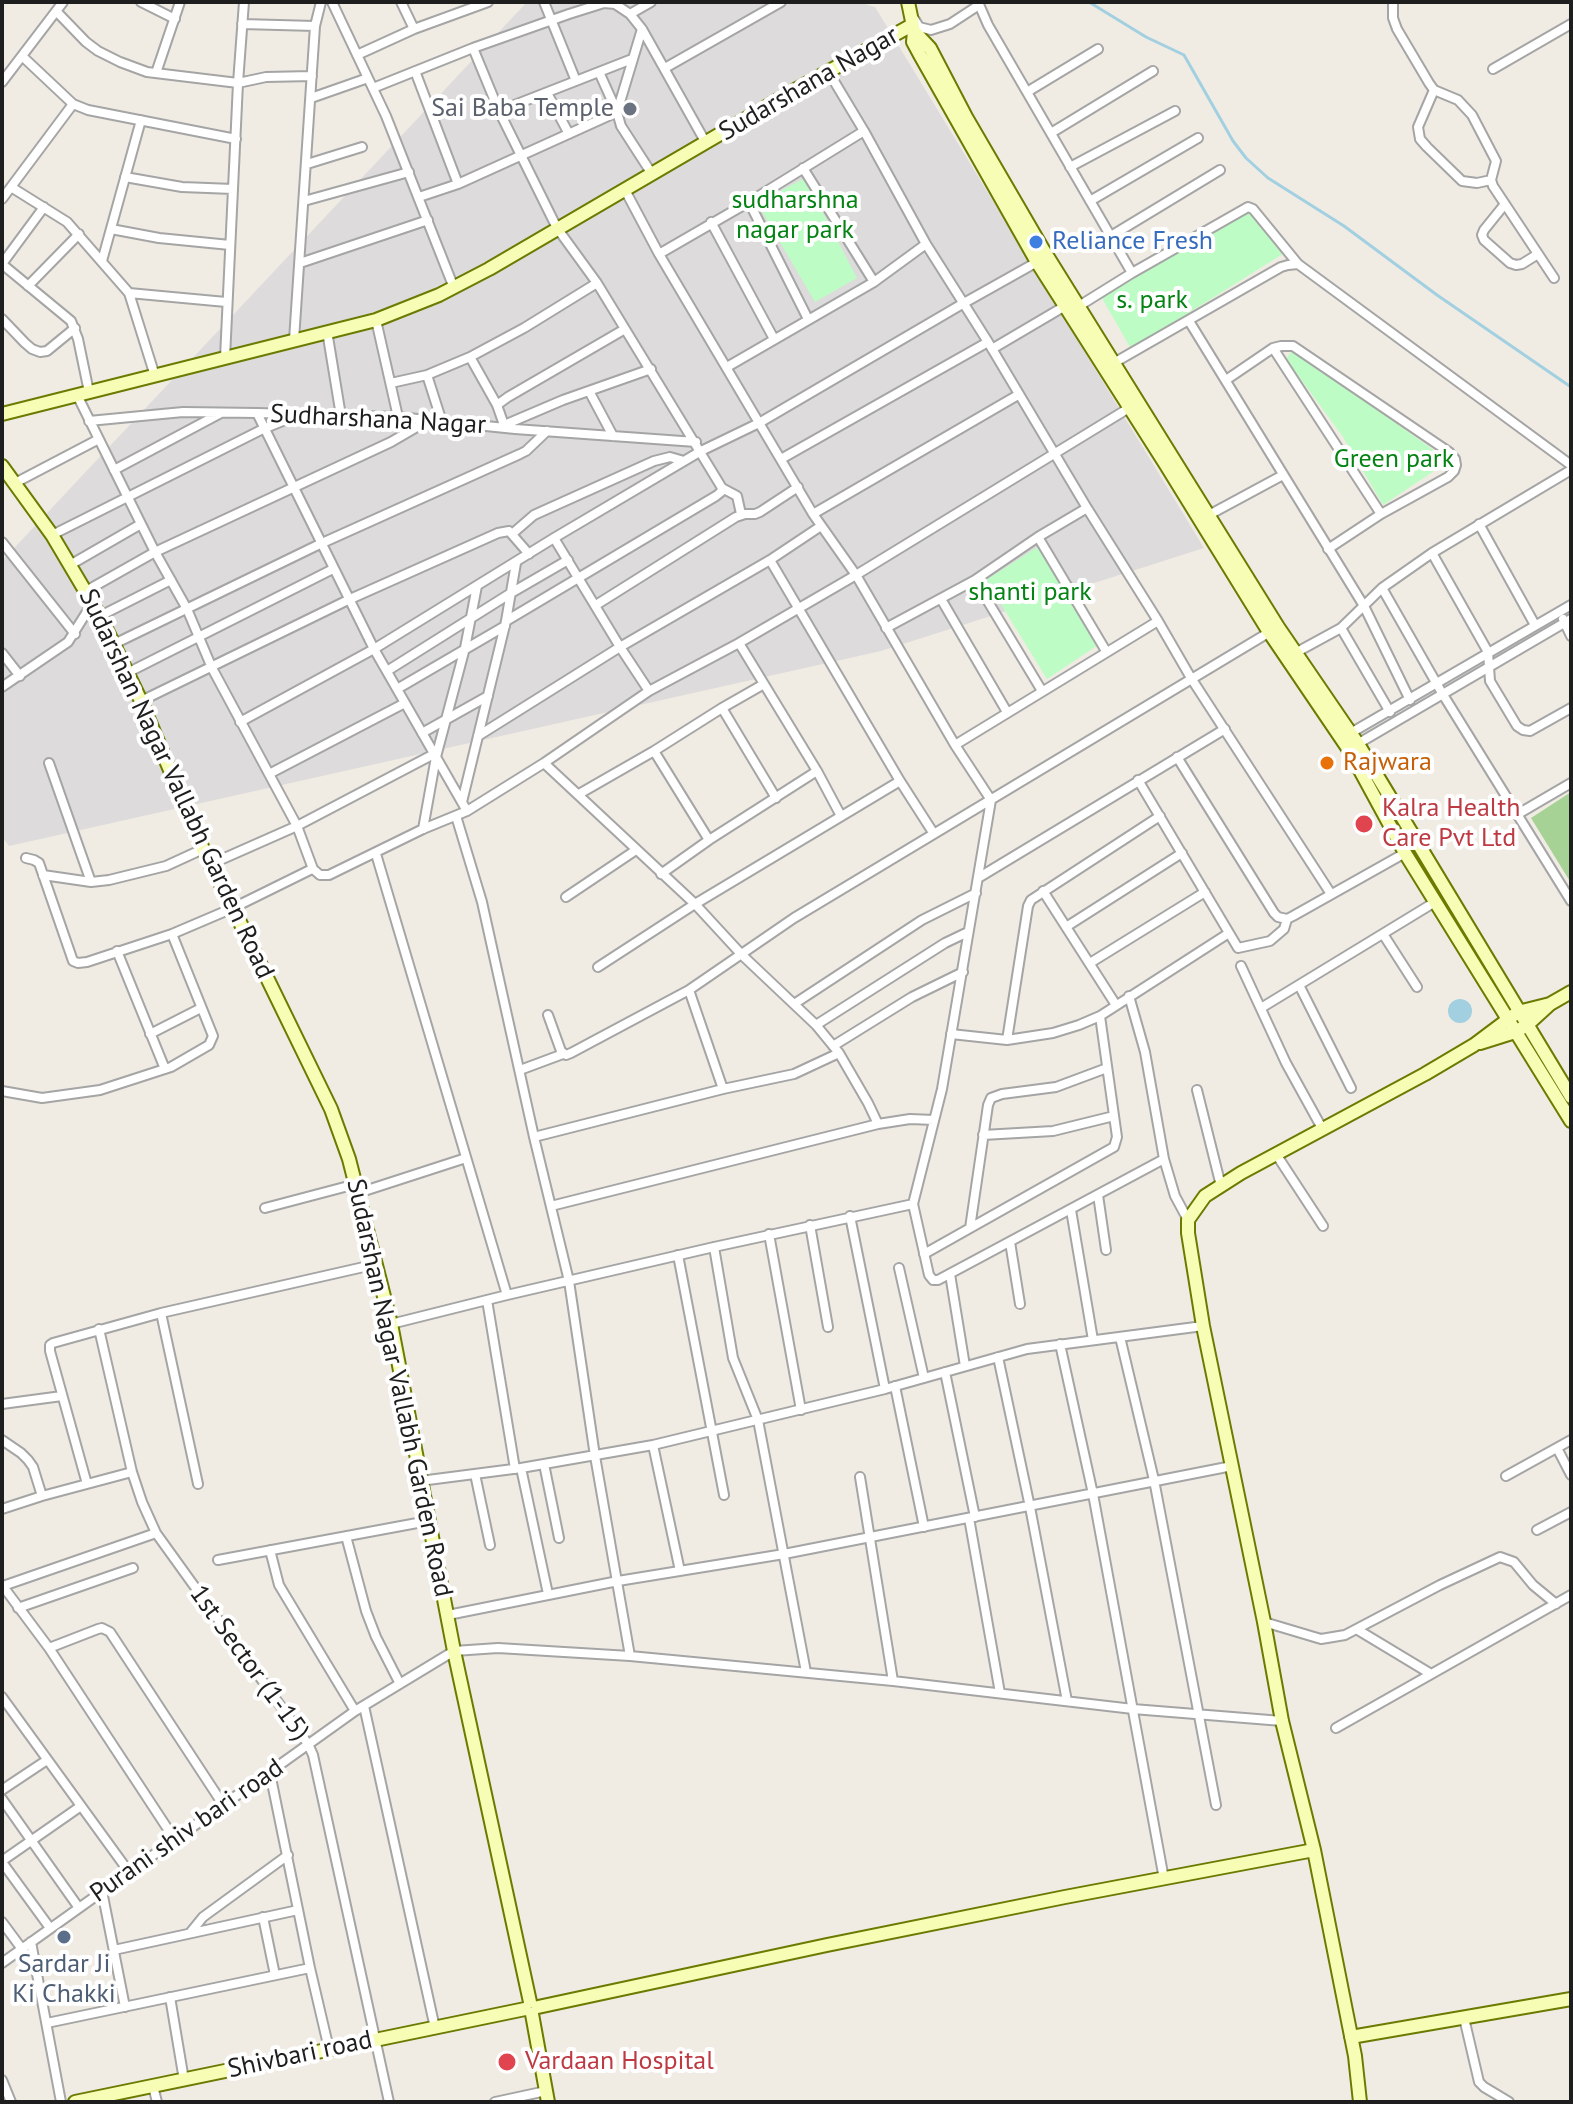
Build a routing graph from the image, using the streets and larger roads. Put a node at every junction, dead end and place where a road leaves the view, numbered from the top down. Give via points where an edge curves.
1 (63, 2) edge
2 (143, 2) edge
3 (180, 2) edge
4 (244, 2) edge
5 (321, 2) edge
6 (332, 2) edge
7 (401, 2) edge
8 (488, 2) edge
9 (544, 2) edge
10 (651, 2) edge
11 (781, 2) edge
12 (1393, 2) edge
13 (615, 3) edge
14 (474, 4) edge
15 (978, 4) edge
16 (56, 11) junction
17 (630, 14) junction
18 (911, 18) edge
19 (175, 19) junction
20 (550, 20) junction
21 (242, 24) junction
22 (1571, 24) edge
23 (315, 26) junction
24 (414, 29) junction
25 (642, 29) junction
26 (473, 48) junction
27 (1098, 49) dead end
28 (357, 55) junction
29 (22, 56) junction
30 (632, 59) junction
31 (665, 68) junction
32 (1493, 69) dead end
33 (415, 71) junction
34 (828, 71) junction
35 (1153, 71) dead end
36 (599, 72) junction
37 (156, 73) junction
38 (312, 76) junction
39 (368, 78) junction
40 (576, 81) junction
41 (2, 82) edge
42 (238, 83) junction
43 (373, 88) junction
44 (1434, 90) junction
45 (1027, 92) junction
46 (547, 93) junction
47 (311, 98) junction
48 (73, 104) junction
49 (499, 111) junction
50 (1175, 111) dead end
51 (617, 112) junction
52 (141, 120) junction
53 (864, 131) junction
54 (1051, 133) junction
55 (569, 134) junction
56 (1198, 138) dead end
57 (236, 139) junction
58 (706, 143) junction
59 (362, 147) dead end
60 (520, 155) junction
61 (307, 164) junction
62 (1070, 167) junction
63 (803, 168) junction
64 (1220, 170) dead end
65 (409, 172) junction
66 (652, 174) junction
67 (125, 177) junction
68 (1491, 180) junction
69 (458, 184) junction
70 (11, 187) junction
71 (233, 189) junction
72 (625, 190) junction
73 (419, 197) junction
74 (2, 199) edge
75 (304, 201) junction
76 (1090, 201) junction
77 (749, 202) junction
78 (1505, 204) junction
79 (44, 207) junction
80 (428, 220) junction
81 (711, 222) junction
82 (557, 228) junction
83 (111, 229) junction
84 (79, 234) junction
85 (1111, 236) junction
86 (926, 244) junction
87 (230, 245) junction
88 (659, 254) junction
89 (1538, 254) junction
90 (102, 261) junction
91 (1037, 262) junction
92 (300, 263) junction
93 (2, 264) edge
94 (1298, 264) junction
95 (1132, 273) junction
96 (1554, 278) dead end
97 (874, 282) junction
98 (597, 283) junction
99 (28, 286) junction
100 (454, 288) junction
101 (129, 293) junction
102 (226, 302) junction
103 (964, 303) junction
104 (1072, 306) junction
105 (2, 319) edge
106 (808, 319) junction
107 (376, 320) junction
108 (1189, 321) junction
109 (75, 328) junction
110 (625, 329) junction
111 (327, 331) junction
112 (774, 339) junction
113 (294, 340) junction
114 (990, 346) junction
115 (1273, 348) junction
116 (470, 357) junction
117 (225, 358) junction
118 (1109, 366) junction
119 (727, 367) junction
120 (651, 369) junction
121 (427, 375) junction
122 (155, 376) junction
123 (1226, 380) junction
124 (391, 383) junction
125 (589, 391) junction
126 (83, 393) junction
127 (1018, 395) junction
128 (497, 405) junction
129 (1129, 408) junction
130 (222, 412) junction
131 (257, 413) junction
132 (2, 414) edge
133 (298, 415) junction
134 (341, 416) junction
135 (398, 417) junction
136 (89, 421) junction
137 (428, 421) junction
138 (442, 422) junction
139 (759, 423) junction
140 (502, 426) junction
141 (263, 429) junction
142 (547, 431) junction
143 (613, 436) junction
144 (99, 439) junction
145 (696, 442) junction
146 (701, 451) junction
147 (1055, 454) junction
148 (781, 459) junction
149 (684, 461) junction
150 (2, 466) edge
151 (1571, 468) edge
152 (114, 470) junction
153 (1283, 475) junction
154 (15, 483) junction
155 (292, 487) junction
156 (798, 487) junction
157 (722, 488) junction
158 (129, 498) junction
159 (1087, 508) junction
160 (741, 514) junction
161 (813, 514) junction
162 (1381, 514) junction
163 (1204, 518) junction
164 (141, 524) junction
165 (1479, 524) junction
166 (821, 526) junction
167 (512, 534) junction
168 (52, 535) junction
169 (1038, 537) junction
170 (554, 538) junction
171 (2, 542) edge
172 (320, 544) junction
173 (1328, 549) junction
174 (155, 552) junction
175 (1432, 553) junction
176 (529, 554) junction
177 (568, 560) junction
178 (770, 560) junction
179 (516, 563) junction
180 (70, 565) junction
181 (333, 569) junction
182 (856, 575) junction
183 (578, 577) junction
184 (171, 580) junction
185 (975, 580) junction
186 (477, 586) junction
187 (1382, 588) junction
188 (511, 593) junction
189 (90, 596) junction
190 (941, 599) junction
191 (348, 600) junction
192 (596, 605) junction
193 (1571, 605) edge
194 (1364, 606) junction
195 (799, 607) junction
196 (187, 609) junction
197 (1559, 611) junction
198 (100, 616) junction
199 (470, 619) junction
200 (1158, 621) junction
201 (1568, 621) edge
202 (506, 624) junction
203 (1535, 625) junction
204 (886, 628) junction
205 (1341, 628) junction
206 (1273, 630) junction
207 (75, 634) junction
208 (1571, 636) edge
209 (199, 637) junction
210 (739, 643) junction
211 (114, 644) junction
212 (620, 647) junction
213 (465, 648) junction
214 (374, 649) junction
215 (1106, 651) junction
216 (1297, 652) junction
217 (1488, 652) junction
218 (2, 653) edge
219 (1489, 666) junction
220 (212, 668) junction
221 (387, 671) junction
222 (129, 672) junction
223 (20, 676) junction
224 (1191, 678) junction
225 (764, 684) junction
226 (1437, 684) junction
227 (2, 687) edge
228 (397, 689) junction
229 (649, 691) junction
230 (1042, 691) junction
231 (1442, 693) junction
232 (488, 696) junction
233 (1410, 700) junction
234 (141, 701) junction
235 (405, 703) junction
236 (722, 708) junction
237 (1571, 708) edge
238 (1007, 712) junction
239 (1390, 712) junction
240 (446, 719) junction
241 (240, 722) junction
242 (1225, 729) junction
243 (422, 733) junction
244 (478, 736) junction
245 (1350, 741) junction
246 (955, 745) junction
247 (654, 751) junction
248 (435, 756) junction
249 (1177, 757) junction
250 (49, 763) dead end
251 (544, 763) junction
252 (817, 771) junction
253 (269, 774) junction
254 (1138, 780) junction
255 (900, 781) junction
256 (1571, 783) edge
257 (579, 794) junction
258 (776, 798) junction
259 (991, 800) junction
260 (464, 807) junction
261 (1518, 814) junction
262 (456, 816) junction
263 (841, 816) junction
264 (1160, 816) junction
265 (297, 826) junction
266 (423, 829) junction
267 (934, 834) junction
268 (709, 840) junction
269 (203, 849) junction
270 (636, 850) junction
271 (1182, 853) junction
272 (1405, 853) junction
273 (376, 854) junction
274 (26, 858) dead end
275 (211, 864) junction
276 (313, 869) junction
277 (661, 874) junction
278 (43, 875) junction
279 (978, 878) junction
280 (91, 882) junction
281 (1043, 891) junction
282 (1205, 892) junction
283 (976, 893) junction
284 (1331, 894) junction
285 (566, 897) dead end
286 (1571, 901) edge
287 (1435, 902) junction
288 (695, 904) junction
289 (233, 908) junction
290 (1287, 919) junction
291 (1066, 927) junction
292 (968, 932) junction
293 (1229, 933) junction
294 (172, 934) junction
295 (1383, 934) junction
296 (117, 951) junction
297 (742, 955) junction
298 (1090, 963) junction
299 (1241, 966) dead end
300 (598, 967) dead end
301 (963, 972) junction
302 (1299, 985) junction
303 (1417, 987) dead end
304 (689, 990) junction
305 (1571, 992) edge
306 (1129, 996) junction
307 (794, 1004) junction
308 (1550, 1004) junction
309 (1116, 1005) junction
310 (201, 1008) junction
311 (1261, 1008) junction
312 (1518, 1012) junction
313 (548, 1015) dead end
314 (1100, 1016) junction
315 (1506, 1019) junction
316 (816, 1025) junction
317 (1527, 1025) junction
318 (1515, 1032) junction
319 (150, 1034) junction
320 (951, 1034) junction
321 (1007, 1040) junction
322 (1474, 1045) junction
323 (836, 1050) junction
324 (563, 1054) junction
325 (1107, 1068) junction
326 (165, 1069) junction
327 (520, 1070) junction
328 (1351, 1088) dead end
329 (723, 1089) junction
330 (1197, 1090) dead end
331 (2, 1091) edge
332 (1571, 1097) edge
333 (1114, 1116) junction
334 (934, 1120) junction
335 (1571, 1121) edge
336 (878, 1124) junction
337 (1323, 1130) junction
338 (983, 1135) junction
339 (534, 1137) junction
340 (1276, 1154) junction
341 (466, 1158) junction
342 (1164, 1159) junction
343 (1221, 1186) junction
344 (357, 1189) junction
345 (1098, 1195) junction
346 (913, 1204) junction
347 (551, 1206) junction
348 (265, 1208) dead end
349 (1071, 1210) junction
350 (850, 1216) junction
351 (1188, 1220) junction
352 (810, 1225) junction
353 (1323, 1226) dead end
354 (970, 1228) junction
355 (769, 1234) junction
356 (1010, 1242) junction
357 (714, 1247) junction
358 (1106, 1250) dead end
359 (924, 1254) junction
360 (678, 1255) junction
361 (377, 1264) junction
362 (899, 1268) dead end
363 (950, 1274) junction
364 (569, 1281) junction
365 (507, 1295) junction
366 (487, 1300) junction
367 (1020, 1304) dead end
368 (161, 1313) junction
369 (391, 1324) junction
370 (1203, 1326) junction
371 (828, 1327) dead end
372 (99, 1329) junction
373 (1120, 1337) junction
374 (1093, 1340) junction
375 (1060, 1344) junction
376 (998, 1357) junction
377 (965, 1366) junction
378 (945, 1372) junction
379 (924, 1378) junction
380 (895, 1386) junction
381 (885, 1389) junction
382 (62, 1396) junction
383 (2, 1404) edge
384 (801, 1410) junction
385 (758, 1420) junction
386 (712, 1431) junction
387 (2, 1440) edge
388 (1571, 1440) edge
389 (653, 1445) junction
390 (1557, 1448) junction
391 (595, 1456) junction
392 (544, 1464) junction
393 (1232, 1466) junction
394 (518, 1468) junction
395 (132, 1472) junction
396 (475, 1474) junction
397 (1571, 1475) edge
398 (1506, 1476) dead end
399 (860, 1477) dead end
400 (1154, 1480) junction
401 (420, 1481) junction
402 (87, 1484) junction
403 (198, 1484) dead end
404 (1093, 1494) junction
405 (724, 1495) dead end
406 (42, 1496) junction
407 (1030, 1507) junction
408 (2, 1509) edge
409 (1571, 1512) edge
410 (972, 1518) junction
411 (428, 1521) junction
412 (924, 1527) junction
413 (1537, 1530) dead end
414 (156, 1533) junction
415 (346, 1536) junction
416 (871, 1537) junction
417 (559, 1538) dead end
418 (490, 1545) dead end
419 (270, 1550) junction
420 (784, 1554) junction
421 (218, 1560) dead end
422 (133, 1568) dead end
423 (680, 1571) junction
424 (618, 1581) junction
425 (2, 1586) edge
426 (548, 1594) junction
427 (1571, 1595) edge
428 (1556, 1604) junction
429 (18, 1608) junction
430 (448, 1615) junction
431 (1264, 1622) junction
432 (1358, 1630) junction
433 (49, 1648) junction
434 (454, 1651) junction
435 (630, 1656) junction
436 (806, 1672) junction
437 (1431, 1674) junction
438 (893, 1681) junction
439 (400, 1684) junction
440 (1000, 1693) junction
441 (2, 1697) edge
442 (1067, 1701) junction
443 (364, 1706) junction
444 (1133, 1709) junction
445 (355, 1711) junction
446 (1197, 1714) junction
447 (1282, 1721) junction
448 (1336, 1728) dead end
449 (308, 1744) junction
450 (47, 1760) junction
451 (270, 1773) junction
452 (2, 1790) edge
453 (2, 1799) edge
454 (1216, 1805) dead end
455 (81, 1806) junction
456 (224, 1806) junction
457 (175, 1840) junction
458 (31, 1841) junction
459 (1314, 1850) junction
460 (288, 1855) junction
461 (2, 1861) edge
462 (129, 1872) junction
463 (1164, 1879) junction
464 (102, 1891) junction
465 (79, 1908) junction
466 (298, 1910) junction
467 (263, 1917) junction
468 (2, 1922) edge
469 (50, 1928) junction
470 (190, 1933) junction
471 (31, 1942) junction
472 (22, 1949) junction
473 (114, 1950) junction
474 (2, 1963) edge
475 (310, 1968) junction
476 (275, 1975) junction
477 (170, 1997) junction
478 (1571, 1999) edge
479 (125, 2007) junction
480 (531, 2008) junction
481 (1464, 2018) junction
482 (47, 2023) junction
483 (435, 2028) junction
484 (1351, 2037) junction
485 (375, 2039) junction
486 (329, 2049) junction
487 (2, 2080) edge
488 (184, 2080) junction
489 (153, 2086) junction
490 (547, 2097) edge
491 (11, 2102) edge
492 (61, 2102) edge
493 (75, 2102) edge
494 (157, 2102) edge
495 (389, 2102) edge
496 (495, 2102) edge
497 (1360, 2102) edge
498 (1509, 2102) edge

1 - 16 street
2 - 19 street
3 - 19 street
4 - 21 street
5 - 23 street
6 - 28 street
7 - 24 street
8 - 14 street
9 - 20 street
10 - 17 street
11 - 31 street
12 - 44 street via 1397,29
13 - 17 street, Sudarshana Nagar
13 - 20 street
14 - 24 street
15 - 18 street via 931,30
15 - 45 street
16 - 29 street
16 - 37 street via 98,51
17 - 25 street, Sudarshana Nagar
18 - 34 street, Sudarshana Nagar
18 - 91 street via 913,42
18 - 104 street
19 - 37 street
20 - 26 street
20 - 40 street
21 - 23 street
21 - 42 street
22 - 32 street
23 - 38 street
24 - 28 street
25 - 30 street
25 - 31 street, Sudarshana Nagar
26 - 33 street
26 - 49 street
27 - 45 street
28 - 39 street
29 - 41 street
29 - 48 street
30 - 36 street
30 - 51 street
31 - 58 street, Sudarshana Nagar
33 - 43 street
33 - 69 street
34 - 53 street
34 - 58 street, Sudarshana Nagar
35 - 54 street
36 - 40 street
36 - 51 street
37 - 42 street
38 - 42 street
38 - 47 street
39 - 43 street
39 - 47 street
40 - 46 street
42 - 57 street
43 - 65 street
44 - 68 street via 1458,100 1472,115 1496,161
44 - 68 street via 1418,127 1420,139 1462,181
45 - 54 street
46 - 49 street
46 - 55 street
47 - 61 street
48 - 52 street
48 - 70 street
49 - 60 street
50 - 62 street
51 - 55 street
51 - 66 street
52 - 57 street
52 - 67 street
53 - 63 street
53 - 86 street
54 - 62 street
55 - 60 street
56 - 76 street
57 - 71 street
58 - 66 street, Sudarshana Nagar
59 - 61 street
60 - 69 street
60 - 82 street
61 - 75 street
62 - 76 street
63 - 77 street
63 - 97 street
64 - 85 street
65 - 73 street
65 - 75 street
66 - 72 street, Sudarshana Nagar
67 - 71 street
67 - 83 street
68 - 78 street
69 - 73 street
70 - 74 street
70 - 79 street
71 - 87 street
72 - 82 street, Sudarshana Nagar
72 - 88 street
73 - 80 street
75 - 92 street
76 - 85 street
77 - 81 street
77 - 106 street
78 - 89 street
78 - 89 street via 1484,230 1484,240 1516,265
79 - 84 street
79 - 93 street
80 - 92 street
80 - 100 street
81 - 88 street
81 - 112 street
82 - 98 street
82 - 100 street
83 - 87 street
83 - 90 street
84 - 90 street
84 - 99 street
85 - 95 street
86 - 97 street
86 - 103 street
87 - 102 street
88 - 119 street
89 - 96 street
90 - 101 street
91 - 103 street
91 - 104 street
92 - 113 street
93 - 99 street
94 - 95 street via 1248,207
94 - 108 street via 1281,267
94 - 151 street
95 - 104 street
97 - 106 street
98 - 110 street
98 - 116 street
99 - 109 street
100 - 107 street
101 - 102 street
101 - 122 street
102 - 117 street
103 - 114 street
103 - 139 street
104 - 114 street
104 - 118 street
105 - 109 street via 40,352
106 - 112 street
107 - 111 street
107 - 124 street
108 - 118 street
108 - 123 street
109 - 126 street
110 - 120 street
110 - 128 street
111 - 113 street
111 - 134 street
112 - 119 street
113 - 117 street
114 - 127 street
114 - 148 street
115 - 123 street
115 - 162 street
115 - 162 street via 1293,346 1455,459 1448,477
116 - 121 street
116 - 128 street
117 - 122 street
118 - 129 street
118 - 163 street
119 - 139 street
120 - 125 street, Sudharshana Nagar
120 - 145 street
121 - 124 street
121 - 138 street
122 - 126 street
123 - 153 street
124 - 135 street
125 - 140 street, Sudharshana Nagar
125 - 143 street
126 - 132 street
126 - 136 street
127 - 147 street
127 - 161 street
128 - 140 street, Sudharshana Nagar
129 - 147 street
129 - 163 street
130 - 131 street, Sudharshana Nagar
130 - 136 street, Sudharshana Nagar
130 - 152 street
131 - 133 street, Sudharshana Nagar
131 - 141 street
133 - 134 street, Sudharshana Nagar
133 - 141 street
134 - 135 street, Sudharshana Nagar
135 - 137 street, Sudharshana Nagar
136 - 144 street
137 - 138 street, Sudharshana Nagar
137 - 155 street
138 - 140 street, Sudharshana Nagar
139 - 146 street
139 - 148 street
140 - 142 street, Sudharshana Nagar
141 - 155 street
141 - 158 street
142 - 143 street, Sudharshana Nagar
142 - 172 street via 520,454
143 - 145 street, Sudharshana Nagar
144 - 152 street
144 - 154 street
145 - 146 street
146 - 149 street
146 - 157 street
147 - 159 street
147 - 182 street
148 - 156 street
149 - 167 street via 654,461 534,515
149 - 170 street
150 - 154 street, Sudarshan Nagar Vallabh Garden Road
151 - 165 street
152 - 158 street
153 - 163 street
153 - 173 street
154 - 168 street, Sudarshan Nagar Vallabh Garden Road
155 - 172 street
155 - 174 street
156 - 160 street via 760,512
156 - 161 street
157 - 160 street via 737,496
157 - 183 street
158 - 164 street
158 - 168 street
159 - 169 street
159 - 200 street
160 - 192 street
161 - 166 street
162 - 173 street
163 - 206 street
164 - 174 street
164 - 180 street
165 - 175 street
165 - 203 street
166 - 178 street
166 - 182 street
167 - 176 street
167 - 191 street via 498,533
168 - 180 street, Sudarshan Nagar Vallabh Garden Road
169 - 185 street
169 - 215 street
170 - 176 street
170 - 177 street
171 - 207 street
172 - 181 street
172 - 196 street
173 - 194 street
174 - 184 street
174 - 189 street
175 - 187 street
175 - 217 street
176 - 179 street
177 - 183 street
177 - 188 street
178 - 195 street
178 - 212 street
179 - 186 street
179 - 188 street
180 - 189 street, Sudarshan Nagar Vallabh Garden Road
181 - 191 street
181 - 209 street
182 - 195 street
182 - 204 street
183 - 192 street
183 - 202 street
184 - 196 street
184 - 198 street
185 - 190 street
185 - 230 street
186 - 199 street
186 - 214 street
187 - 194 street
187 - 226 street
188 - 199 street
188 - 202 street
189 - 198 street, Sudarshan Nagar Vallabh Garden Road
189 - 207 street
190 - 204 street
190 - 238 street
191 - 214 street
191 - 220 street
192 - 212 street
193 - 197 street
194 - 205 street
194 - 233 street
195 - 210 street
195 - 255 street
196 - 209 street
196 - 211 street
197 - 201 street
197 - 203 street
198 - 211 street, Sudarshan Nagar Vallabh Garden Road
199 - 213 street
199 - 221 street
200 - 215 street
200 - 224 street
201 - 208 street
201 - 219 street
202 - 213 street
202 - 232 street
203 - 217 street
204 - 246 street
205 - 216 street
205 - 239 street
206 - 216 street
206 - 224 street
206 - 245 street
207 - 223 street
209 - 220 street
209 - 222 street
210 - 225 street
210 - 229 street
211 - 222 street, Sudarshan Nagar Vallabh Garden Road
212 - 229 street
212 - 244 street
213 - 228 street
213 - 240 street
214 - 221 street
214 - 241 street
215 - 230 street
216 - 245 street
217 - 219 street
217 - 226 street
218 - 223 street
219 - 231 street
219 - 237 street via 1490,681 1523,730 1538,728
220 - 234 street
220 - 241 street
221 - 228 street
222 - 234 street, Sudarshan Nagar Vallabh Garden Road
223 - 227 street
224 - 242 street
224 - 259 street
225 - 236 street
225 - 252 street
226 - 231 street
226 - 233 street
228 - 235 street
229 - 251 street
230 - 238 street
231 - 245 street
231 - 261 street
232 - 240 street
232 - 244 street
233 - 239 street
234 - 269 street, Sudarshan Nagar Vallabh Garden Road
235 - 243 street
235 - 253 street
236 - 247 street
236 - 258 street
238 - 246 street
239 - 245 street
240 - 243 street
240 - 248 street
241 - 253 street
242 - 249 street
242 - 284 street
243 - 248 street
244 - 260 street
245 - 272 street
245 - 312 street
246 - 259 street
247 - 257 street
247 - 268 street
248 - 260 street
248 - 265 street
248 - 266 street
249 - 254 street
249 - 290 street via 1274,913
250 - 280 street
251 - 257 street
251 - 260 street
252 - 258 street
252 - 263 street
253 - 265 street
254 - 264 street
254 - 279 street
255 - 263 street
255 - 267 street
256 - 261 street
257 - 270 street
258 - 268 street
259 - 267 street
259 - 279 street
260 - 262 street
261 - 286 street
262 - 266 street
262 - 327 street via 482,902
263 - 288 street
264 - 271 street
264 - 281 street
265 - 275 street
265 - 276 street
266 - 273 street
267 - 297 street
268 - 277 street
269 - 275 street, Sudarshan Nagar Vallabh Garden Road
269 - 280 street via 143,873
270 - 277 street
270 - 285 street
271 - 282 street
271 - 291 street
272 - 284 street
272 - 287 street
273 - 276 street via 329,875
273 - 341 street
274 - 278 street via 37,861
275 - 289 street, Sudarshan Nagar Vallabh Garden Road
276 - 289 street
277 - 288 street
278 - 280 street
278 - 296 street via 73,961 87,962
279 - 283 street
281 - 291 street
281 - 321 street via 1028,906
282 - 293 street
282 - 298 street
283 - 292 street
283 - 307 street via 922,920
284 - 290 street
287 - 295 street
287 - 315 street
288 - 297 street
288 - 300 street
289 - 294 street
289 - 344 street, Sudarshan Nagar Vallabh Garden Road via 331,1109
290 - 293 street via 1270,941 1251,946 1238,948
291 - 298 street
292 - 301 street
292 - 316 street
293 - 306 street
294 - 296 street
294 - 310 street
295 - 302 street
295 - 303 street
296 - 319 street
297 - 304 street
297 - 307 street
298 - 309 street
299 - 311 street
301 - 320 street
301 - 323 street via 912,997
302 - 311 street
302 - 328 street
304 - 324 street
304 - 329 street
305 - 308 street
306 - 309 street
306 - 342 street
307 - 316 street
308 - 312 street
308 - 317 street
309 - 314 street
310 - 319 street
310 - 326 street via 212,1041
311 - 337 street
312 - 315 street
312 - 317 street
313 - 324 street
314 - 321 street via 1053,1033
314 - 325 street
315 - 318 street
315 - 322 street
316 - 323 street
317 - 318 street
317 - 332 street
318 - 322 street
318 - 335 street
319 - 326 street
320 - 321 street
320 - 334 street
322 - 337 street
323 - 329 street via 805,1070
323 - 336 street
324 - 327 street
325 - 333 street
325 - 338 street via 1056,1087 996,1095 988,1105
326 - 331 street via 113,1087 53,1098
327 - 339 street
329 - 339 street
330 - 343 street
333 - 338 street via 1053,1131
333 - 354 street via 1114,1147
334 - 336 street
334 - 346 street
336 - 347 street
337 - 340 street
338 - 354 street
339 - 347 street
340 - 343 street
340 - 353 street
341 - 344 street
341 - 365 street
342 - 345 street
342 - 351 street
343 - 351 street via 1205,1196
344 - 348 street
344 - 361 street, Sudarshan Nagar Vallabh Garden Road
345 - 349 street
345 - 358 street
346 - 350 street
346 - 359 street
347 - 364 street
349 - 356 street
349 - 374 street
350 - 352 street
350 - 381 street
351 - 370 street
352 - 355 street
352 - 371 street
354 - 359 street
355 - 357 street
355 - 384 street
356 - 363 street
356 - 367 street
357 - 360 street
357 - 385 street via 733,1358
359 - 363 street via 930,1278
360 - 364 street
360 - 386 street
361 - 368 street
361 - 369 street, Sudarshan Nagar Vallabh Garden Road
362 - 379 street
363 - 377 street
364 - 365 street
364 - 391 street
365 - 366 street
366 - 369 street
366 - 394 street
368 - 372 street
368 - 403 street
369 - 401 street, Sudarshan Nagar Vallabh Garden Road
370 - 373 street
370 - 393 street
372 - 382 street via 50,1345
372 - 395 street, 1st Sector (1-15)
373 - 374 street
373 - 400 street
374 - 375 street
375 - 376 street
375 - 404 street
376 - 377 street
376 - 407 street
377 - 378 street
378 - 379 street
378 - 410 street
379 - 380 street
380 - 381 street
380 - 412 street
381 - 384 street
382 - 383 street
382 - 402 street
384 - 385 street
385 - 386 street
385 - 420 street
386 - 389 street
386 - 405 street
387 - 406 street via 33,1467
388 - 390 street
389 - 391 street
389 - 423 street
390 - 397 street
390 - 398 street
391 - 392 street
391 - 424 street
392 - 394 street
392 - 417 street
393 - 400 street
393 - 431 street
394 - 396 street
394 - 426 street
395 - 402 street
395 - 414 street, 1st Sector (1-15)
396 - 401 street
396 - 418 street
399 - 416 street
400 - 404 street
400 - 446 street
401 - 411 street, Sudarshan Nagar Vallabh Garden Road
402 - 406 street
404 - 407 street
404 - 444 street
406 - 408 street
407 - 410 street
407 - 442 street
409 - 413 street
410 - 412 street
410 - 440 street
411 - 415 street
411 - 430 street, Sudarshan Nagar Vallabh Garden Road
412 - 416 street
414 - 425 street
414 - 449 street, 1st Sector (1-15)
415 - 419 street
415 - 439 street via 366,1611
416 - 420 street
416 - 438 street
419 - 421 street
419 - 445 street via 279,1585
420 - 423 street
420 - 436 street
422 - 429 street
423 - 424 street
424 - 426 street
424 - 435 street
425 - 429 street
426 - 430 street
427 - 428 street
428 - 432 street via 1514,1562 1500,1557
428 - 437 street
429 - 433 street
430 - 434 street, Sudarshan Nagar Vallabh Garden Road
431 - 432 street via 1321,1639
431 - 447 street
432 - 437 street
433 - 456 street via 98,1629 110,1632
433 - 457 street
434 - 435 street via 498,1648
434 - 439 street, Purani shiv bari road
434 - 480 street, Sudarshan Nagar Vallabh Garden Road
435 - 436 street
436 - 438 street
437 - 448 street
438 - 440 street
439 - 443 street, Purani shiv bari road
440 - 442 street
441 - 450 street
442 - 444 street
443 - 445 street, Purani shiv bari road
443 - 483 street
444 - 446 street
444 - 463 street
445 - 449 street, Purani shiv bari road
446 - 447 street
446 - 454 street
447 - 459 street
449 - 451 street, Purani shiv bari road
449 - 485 street, 1st Sector (1-15)
450 - 452 street
450 - 455 street
451 - 456 street, Purani shiv bari road
451 - 460 street
453 - 458 street
455 - 458 street
455 - 462 street
456 - 457 street, Purani shiv bari road
457 - 462 street, Purani shiv bari road
458 - 461 street
458 - 465 street
459 - 463 street, Shivbari road
459 - 484 street
460 - 466 street
460 - 470 street via 203,1917
461 - 469 street
462 - 464 street, Purani shiv bari road
463 - 480 street, Shivbari road
464 - 465 street, Purani shiv bari road
464 - 473 street
465 - 469 street, Purani shiv bari road
466 - 467 street
466 - 475 street
467 - 470 street
467 - 476 street
468 - 472 street
469 - 471 street, Purani shiv bari road
470 - 473 street
471 - 472 street, Purani shiv bari road
471 - 482 street
472 - 474 street, Purani shiv bari road
473 - 479 street
475 - 476 street
475 - 486 street
476 - 477 street
477 - 479 street
477 - 488 street
478 - 481 street
479 - 482 street
480 - 483 street, Shivbari road
480 - 490 street, Sudarshan Nagar Vallabh Garden Road
481 - 484 street
481 - 498 street via 1479,2082
482 - 492 street
483 - 485 street, Shivbari road
484 - 497 street
485 - 486 street, Shivbari road
485 - 495 street, 1st Sector (1-15)
486 - 488 street, Shivbari road
487 - 491 street
488 - 489 street, Shivbari road
489 - 493 street, Shivbari road
489 - 494 street
490 - 496 street

